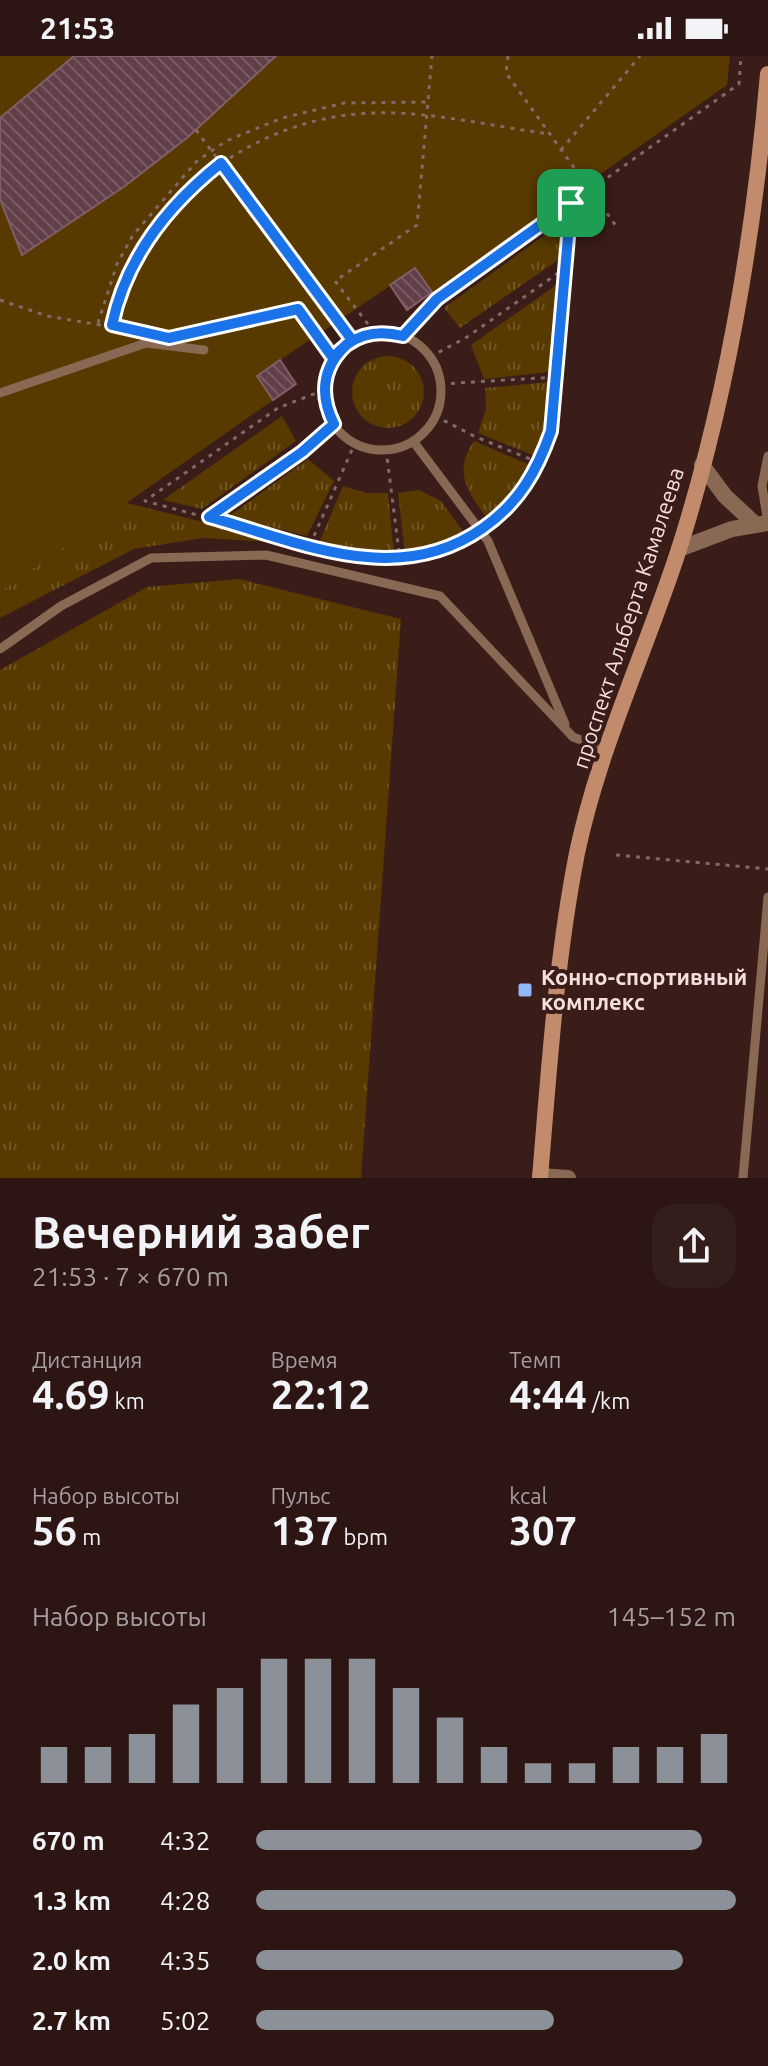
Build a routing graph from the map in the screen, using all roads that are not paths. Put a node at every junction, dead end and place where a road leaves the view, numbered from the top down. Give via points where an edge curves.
1 (768, 74) edge
2 (204, 350) dead end
3 (0, 393) edge
4 (413, 441) junction
5 (768, 456) edge
6 (702, 465) junction
7 (763, 523) edge
8 (679, 549) junction
9 (0, 649) edge
10 (568, 731) junction
11 (605, 749) junction
12 (768, 897) edge
13 (540, 1177) edge
14 (568, 1178) edge
15 (743, 1178) edge

1 - 6 main road, проспект Альберта Камалеева via 759,174 727,374
2 - 3 lane via 146,343
4 - 4 lane via 386,449 355,443 334,424 324,390 333,358 352,340 374,332 403,336 430,357 441,384 435,416
4 - 10 lane via 488,541
5 - 7 lane
6 - 7 street via 725,496
6 - 8 main road, проспект Альберта Камалеева
7 - 8 street
8 - 11 main road, проспект Альберта Камалеева
9 - 10 lane via 61,606 151,558 266,555 440,596
10 - 11 lane
11 - 13 main road, проспект Альберта Камалеева via 575,867
12 - 15 lane
13 - 14 street

